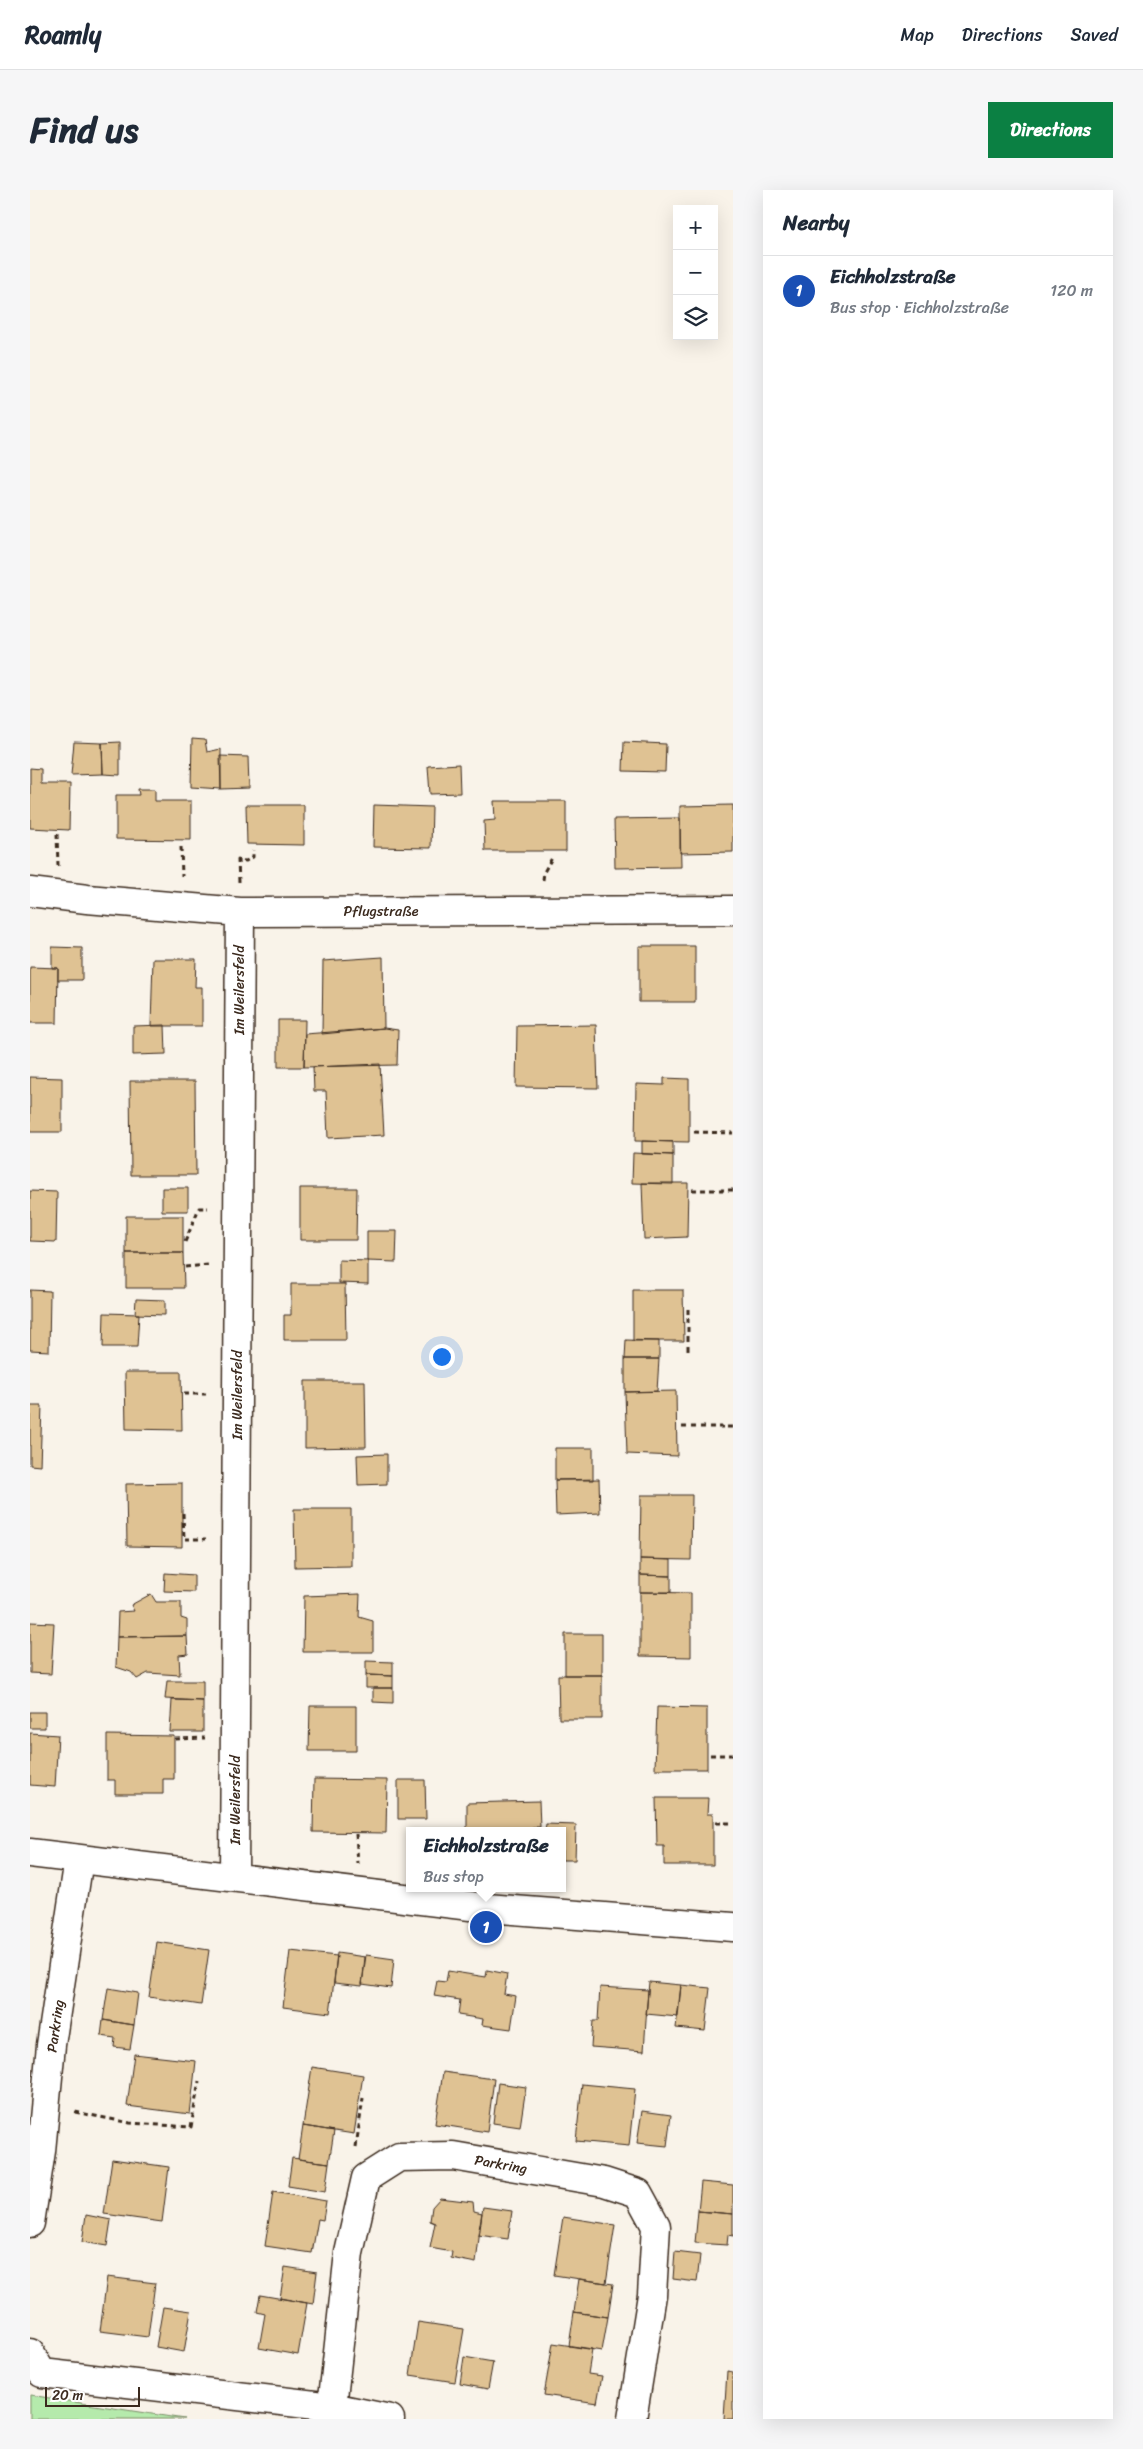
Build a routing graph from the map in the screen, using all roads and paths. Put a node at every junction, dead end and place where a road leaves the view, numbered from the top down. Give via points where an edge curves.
1 (253, 850) dead end
2 (238, 860) dead end
3 (30, 892) edge
4 (733, 910) edge
5 (240, 912) junction
6 (694, 1132) dead end
7 (733, 1133) edge
8 (692, 1190) dead end
9 (733, 1190) edge
10 (688, 1306) dead end
11 (688, 1350) dead end
12 (682, 1427) dead end
13 (733, 1427) edge
14 (183, 1513) dead end
15 (236, 1539) junction
16 (710, 1755) dead end
17 (733, 1755) edge
18 (716, 1823) dead end
19 (733, 1823) edge
20 (30, 1853) edge
21 (79, 1859) junction
22 (234, 1877) junction
23 (733, 1926) edge
24 (199, 2081) dead end
25 (362, 2098) dead end
26 (45, 2106) junction
27 (366, 2178) junction
28 (30, 2223) edge
29 (30, 2353) edge
30 (332, 2406) junction
31 (390, 2419) edge
32 (632, 2419) edge

1 - 2 path via 253,857 246,861
3 - 5 street, Pflugstraße
4 - 5 street, Pflugstraße
5 - 15 street, Im Weilersfeld
6 - 7 path
8 - 9 path
10 - 11 path
12 - 13 path
14 - 15 path via 184,1539
15 - 22 street, Im Weilersfeld
16 - 17 path
18 - 19 path
20 - 21 street
21 - 22 street
21 - 26 street, Parkring
22 - 23 street via 487,1908
24 - 26 path via 191,2127 130,2123
25 - 27 path via 356,2148
26 - 28 street, Parkring
27 - 30 street via 349,2253
27 - 32 street, Parkring via 399,2157 453,2156 604,2182 638,2193 656,2226 652,2295
29 - 30 street via 42,2373
30 - 31 street

